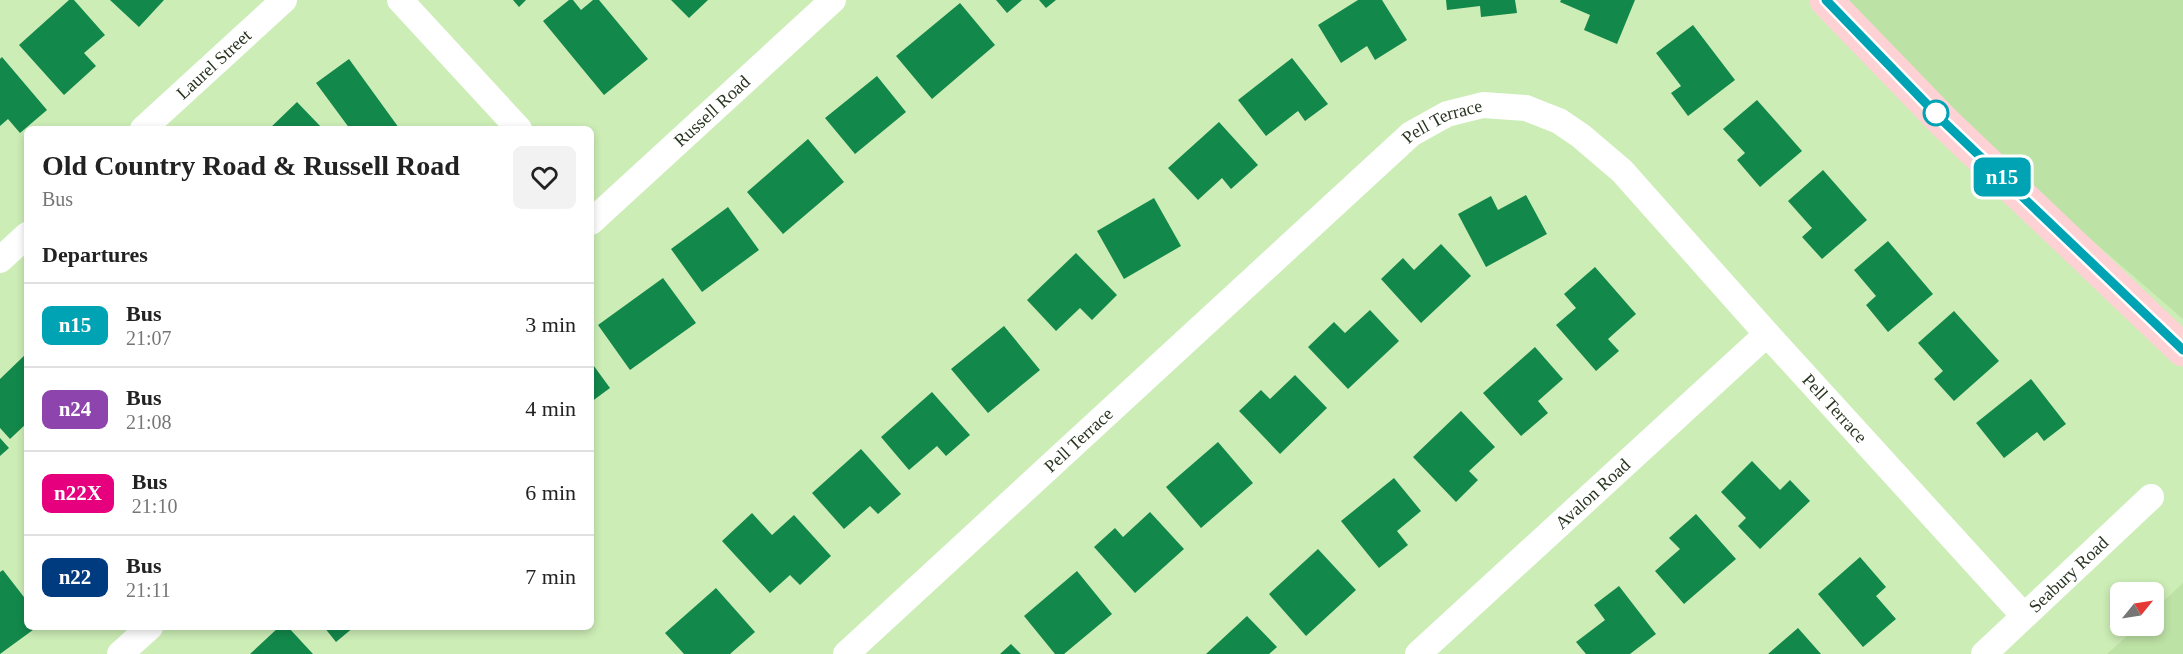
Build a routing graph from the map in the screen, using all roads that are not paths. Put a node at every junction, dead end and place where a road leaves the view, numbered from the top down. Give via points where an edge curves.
1 (284, 0) edge
2 (400, 0) edge
3 (832, 0) edge
4 (1826, 0) edge
5 (146, 126) edge
6 (516, 126) edge
7 (594, 214) edge
8 (24, 238) edge
9 (0, 260) edge
10 (1767, 334) junction
11 (2183, 350) edge
12 (2151, 497) dead end
13 (2024, 616) junction
14 (147, 630) edge
15 (120, 654) edge
16 (846, 654) edge
17 (1418, 654) edge
18 (1984, 654) edge

1 - 5 street, Laurel Street
2 - 6 street
3 - 7 street, Russell Road
4 - 11 main road via 1944,122
8 - 9 street
10 - 13 street, Pell Terrace
10 - 16 street, Pell Terrace via 1622,171 1581,136 1559,121 1526,108 1483,105 1447,114 1411,134
10 - 17 street, Avalon Road
12 - 13 street, Seabury Road
13 - 18 street, Seabury Road
14 - 15 street

